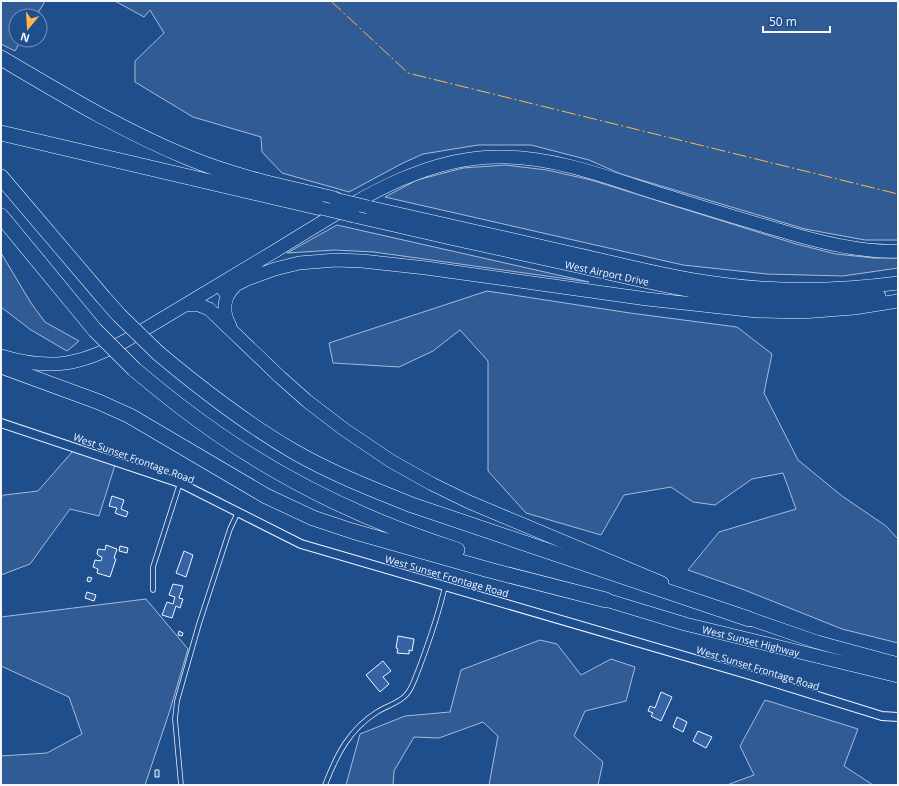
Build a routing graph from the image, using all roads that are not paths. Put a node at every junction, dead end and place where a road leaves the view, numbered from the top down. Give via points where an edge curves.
1 (1, 58) edge
2 (1, 133) edge
3 (1, 177) edge
4 (335, 199) joint
5 (321, 208) joint
6 (1, 216) edge
7 (898, 251) edge
8 (898, 282) edge
9 (238, 283) junction
10 (898, 294) edge
11 (898, 301) edge
12 (184, 305) junction
13 (199, 305) junction
14 (236, 334) junction
15 (1, 356) edge
16 (1, 366) edge
17 (1, 423) edge
18 (180, 483) junction
19 (238, 512) junction
20 (445, 586) junction
21 (154, 590) dead end
22 (606, 600) junction
23 (749, 619) junction
24 (898, 664) edge
25 (898, 676) edge
26 (898, 717) edge
27 (181, 785) edge
28 (325, 785) edge

1 - 4 highway via 122,127 183,155 253,178
2 - 5 highway
3 - 23 highway, bridge via 103,298 158,353 234,413 294,452 412,506
4 - 8 main road, West Airport Drive, bridge via 714,283 799,290 849,288
5 - 10 main road, West Airport Drive, bridge via 711,294 809,300
6 - 22 highway, bridge via 95,330 134,369 173,402 223,438 272,469 331,501 440,545
7 - 12 main road via 838,246 591,173 527,158 492,157 464,160 433,168 382,188
9 - 11 main road via 286,266 336,260 426,268 647,299 757,311 802,312
9 - 13 main road
9 - 14 main road via 228,294 224,309 228,322
12 - 13 main road
12 - 15 main road via 126,340 89,358 48,365 30,364
13 - 14 main road, West Sunset Highway via 212,311
13 - 16 main road via 125,349 87,366 41,372
14 - 23 main road, West Sunset Highway via 322,413 411,473 469,502
16 - 22 highway via 130,416 266,496 313,518 489,570
17 - 18 street, West Sunset Frontage Road
18 - 19 street, West Sunset Frontage Road
18 - 21 lane via 153,567
19 - 20 street, West Sunset Frontage Road via 301,544
19 - 27 lane via 199,624 177,701 175,720
20 - 26 street, West Sunset Frontage Road via 882,716
20 - 28 lane via 433,633 409,692 378,711 355,730 342,747
22 - 25 main road, West Sunset Highway via 685,624
23 - 24 main road, West Sunset Highway via 817,642

